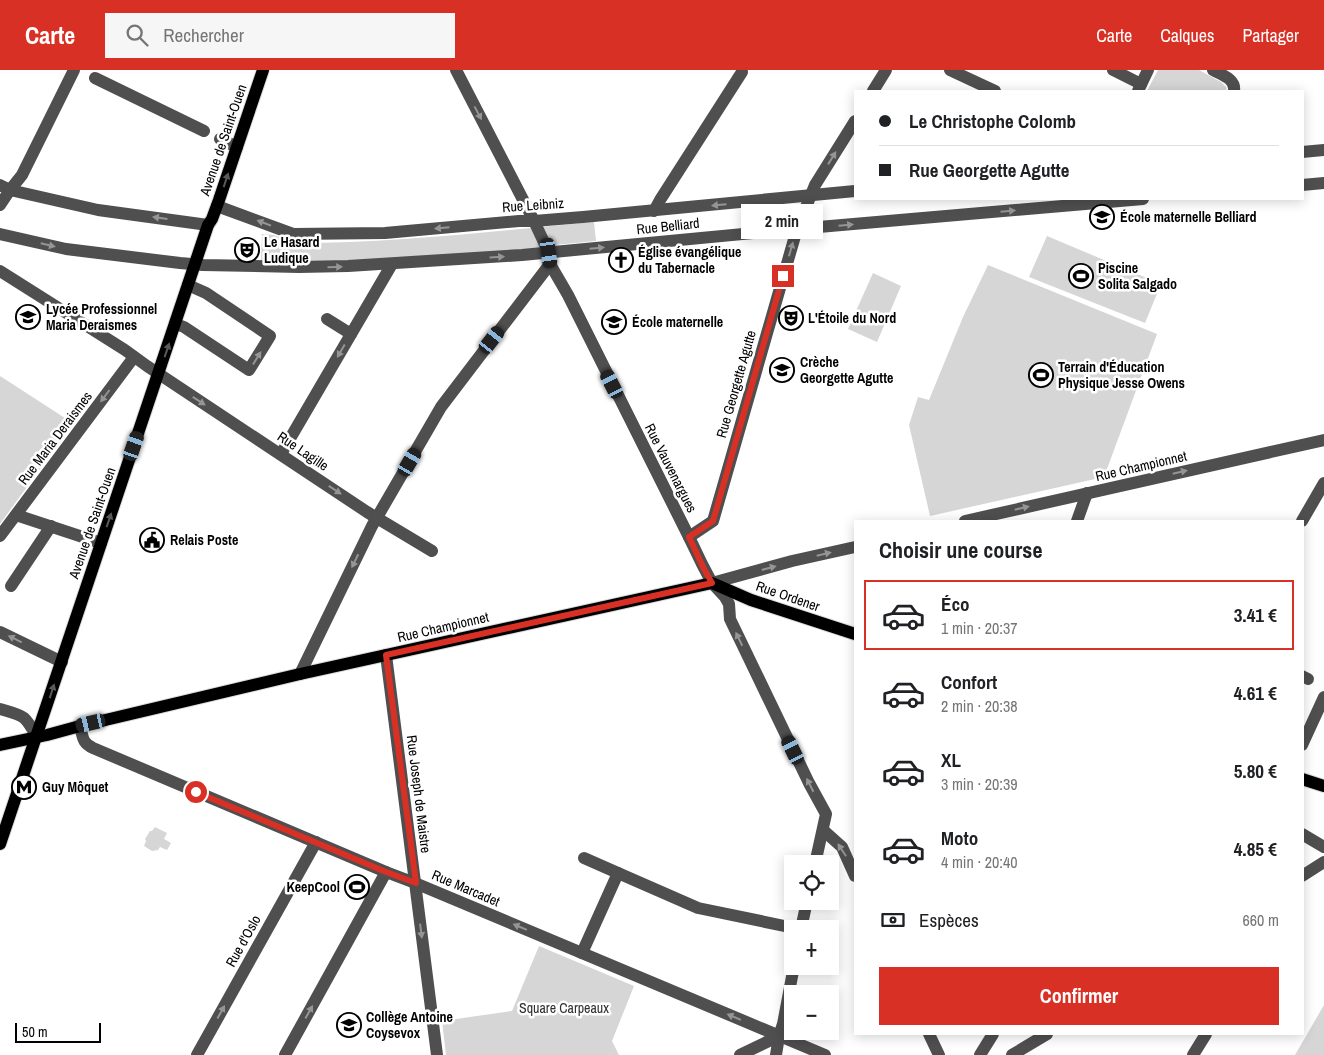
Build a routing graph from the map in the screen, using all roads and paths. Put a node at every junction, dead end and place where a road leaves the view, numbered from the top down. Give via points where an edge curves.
1 (74, 70) edge
2 (263, 70) edge
3 (886, 70) edge
4 (950, 70) edge
5 (1113, 70) edge
6 (1148, 70) edge
7 (1213, 70) edge
8 (458, 71) edge
9 (742, 72) dead end
10 (95, 78) dead end
11 (1140, 87) edge
12 (1234, 89) edge
13 (875, 90) edge
14 (993, 90) edge
15 (854, 123) edge
16 (204, 131) dead end
17 (220, 139) dead end
18 (237, 147) junction
19 (1324, 150) edge
20 (1304, 152) edge
21 (1324, 182) edge
22 (1304, 184) edge
23 (5, 187) edge
24 (854, 191) edge
25 (810, 195) junction
26 (1131, 200) edge
27 (0, 206) edge
28 (217, 206) junction
29 (654, 210) junction
30 (534, 221) junction
31 (208, 225) junction
32 (797, 229) junction
33 (0, 234) edge
34 (550, 258) junction
35 (195, 264) junction
36 (392, 264) junction
37 (0, 271) edge
38 (188, 285) junction
39 (327, 319) dead end
40 (176, 324) junction
41 (351, 334) junction
42 (134, 357) junction
43 (158, 374) junction
44 (1324, 440) edge
45 (280, 454) junction
46 (1324, 483) edge
47 (1087, 493) junction
48 (16, 514) junction
49 (376, 517) junction
50 (975, 520) edge
51 (1077, 520) edge
52 (1303, 520) edge
53 (51, 526) junction
54 (0, 536) edge
55 (689, 537) junction
56 (101, 543) junction
57 (854, 547) edge
58 (432, 551) dead end
59 (712, 583) junction
60 (11, 586) dead end
61 (0, 632) edge
62 (854, 634) edge
63 (386, 655) junction
64 (62, 662) junction
65 (300, 674) junction
66 (1324, 698) edge
67 (0, 709) edge
68 (80, 726) junction
69 (37, 737) junction
70 (1304, 742) edge
71 (0, 745) edge
72 (1304, 780) edge
73 (1324, 786) edge
74 (823, 830) junction
75 (1304, 835) edge
76 (316, 842) junction
77 (0, 844) edge
78 (1324, 847) edge
79 (817, 855) edge
80 (584, 858) dead end
81 (1324, 862) edge
82 (386, 872) junction
83 (618, 873) junction
84 (854, 874) edge
85 (1304, 875) edge
86 (416, 883) junction
87 (784, 926) edge
88 (582, 953) junction
89 (792, 975) edge
90 (929, 1035) edge
91 (992, 1035) edge
92 (1044, 1035) edge
93 (1205, 1035) edge
94 (779, 1036) junction
95 (197, 1055) edge
96 (285, 1055) edge
97 (437, 1055) edge
98 (740, 1055) edge
99 (776, 1055) edge
100 (826, 1055) edge
101 (939, 1055) edge
102 (981, 1055) edge
103 (1012, 1055) edge
104 (1193, 1055) edge

1 - 23 street via 22,174
2 - 18 main road, Avenue de Saint-Ouen
3 - 13 street
4 - 14 street
5 - 11 street
6 - 11 street
7 - 12 street via 1231,80
8 -> 30 street, Rue Vauvenargues
9 - 29 street
10 - 16 street
25 -> 15 street, Rue Georgette Agutte
17 - 18 street
28 -> 18 main road, Avenue de Saint-Ouen
19 - 20 street
21 - 22 street
23 - 27 street
31 -> 23 street via 98,210
24 - 25 street, Rue Leibniz
25 -> 29 street, Rue Leibniz
25 - 32 street, Rue Georgette Agutte
32 -> 26 street, Rue Belliard
30 -> 28 street, Rue Leibniz via 385,233 293,234
28 - 31 main road, Avenue de Saint-Ouen
29 - 30 street, Rue Leibniz
30 - 34 street, Rue Vauvenargues
31 - 35 main road, Avenue de Saint-Ouen
34 -> 32 street, Rue Belliard
55 -> 32 street, Rue Georgette Agutte via 713,521
33 -> 35 street, Rue Belliard via 66,249
36 -> 34 street, Rue Belliard
34 - 49 street via 441,407
34 - 55 street, Rue Vauvenargues
35 -> 36 street, Rue Belliard via 307,267
35 - 38 main road, Avenue de Saint-Ouen
36 - 41 street
37 - 42 street, Rue Lagille
38 - 40 main road, Avenue de Saint-Ouen
40 -> 38 street via 249,370 270,336 206,292
39 - 41 street
43 -> 40 main road, Avenue de Saint-Ouen
41 -> 45 street
42 - 43 street, Rue Lagille
42 -> 48 street, Rue Maria Deraismes
43 -> 45 street, Rue Lagille
56 -> 43 main road, Avenue de Saint-Ouen
47 -> 44 street, Rue Championnet
45 -> 49 street, Rue Lagille
46 - 52 street
50 -> 47 street, Rue Championnet
47 - 51 street
48 - 53 street
48 - 54 street, Rue Maria Deraismes
49 - 58 street, Rue Lagille
49 -> 65 street
53 - 56 street
53 - 60 street
55 - 59 street, Rue Vauvenargues
56 - 64 main road, Avenue de Saint-Ouen
59 -> 57 street, Rue Championnet
59 - 62 main road, Rue Ordener via 751,600
59 - 63 main road, Rue Championnet
74 -> 59 street, Rue Vauvenargues via 826,814 730,620 729,604
64 -> 61 street
63 - 65 main road, Rue Championnet
63 - 86 street, Rue Joseph de Maistre
69 -> 64 main road, Avenue de Saint-Ouen
65 - 68 main road, Rue Championnet
66 - 70 street
67 - 69 street via 28,720
68 - 69 main road, Rue Championnet
68 - 76 street, Rue Marcadet via 87,745
69 - 71 main road, Rue Championnet
69 - 77 main road, Avenue de Saint-Ouen
72 - 73 main road
74 - 79 street, Rue Vauvenargues
84 -> 74 street via 842,847
75 - 78 street
76 - 82 street, Rue Marcadet
95 -> 76 street, Rue d'Oslo
80 - 83 street
81 - 85 street
82 - 86 street, Rue Marcadet
96 -> 82 street
83 - 87 street via 698,908
83 - 88 street
88 -> 86 street, Rue Marcadet
86 -> 97 street, Rue Joseph de Maistre
94 -> 88 street, Rue Marcadet
89 - 94 street
90 - 101 street
91 - 102 street
92 - 103 street
93 - 104 street
94 - 98 street
94 - 99 street
94 - 100 street, Rue Marcadet

